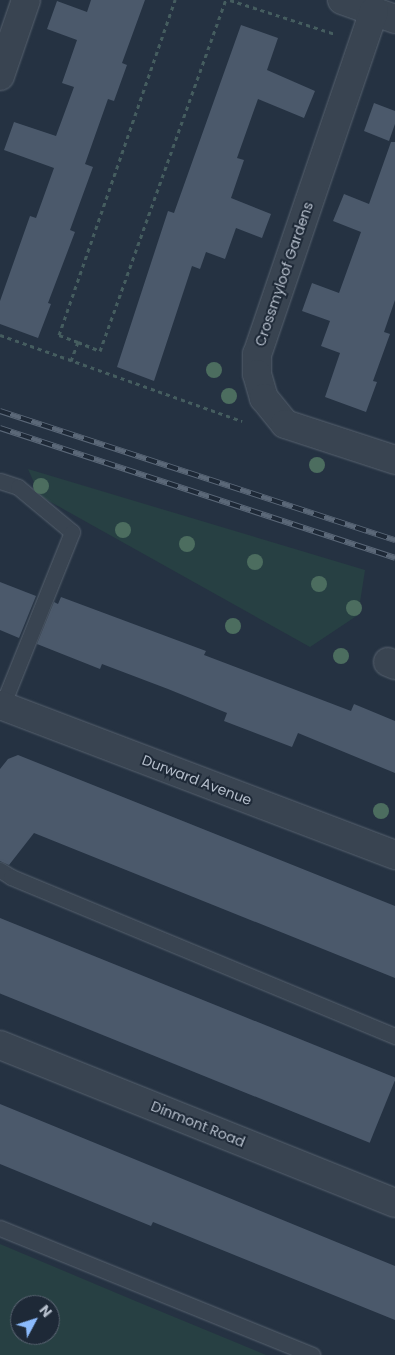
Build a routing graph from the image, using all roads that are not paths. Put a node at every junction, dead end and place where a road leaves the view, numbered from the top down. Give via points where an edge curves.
1 (26, 0) edge
2 (342, 0) edge
3 (385, 15) edge
4 (0, 76) edge
5 (395, 460) edge
6 (0, 481) edge
7 (1, 706) edge
8 (395, 855) edge
9 (0, 870) edge
10 (395, 1036) edge
11 (0, 1046) edge
12 (395, 1203) edge
13 (0, 1228) edge
14 (312, 1355) edge

1 - 4 street
2 - 3 street, Crossmyloof Gardens
3 - 5 street, Crossmyloof Gardens via 363,43 257,354 257,374 264,398 285,424
6 - 7 lane via 18,487 72,532
7 - 8 street, Durward Avenue
9 - 10 lane
11 - 12 street, Dinmont Road
13 - 14 lane

